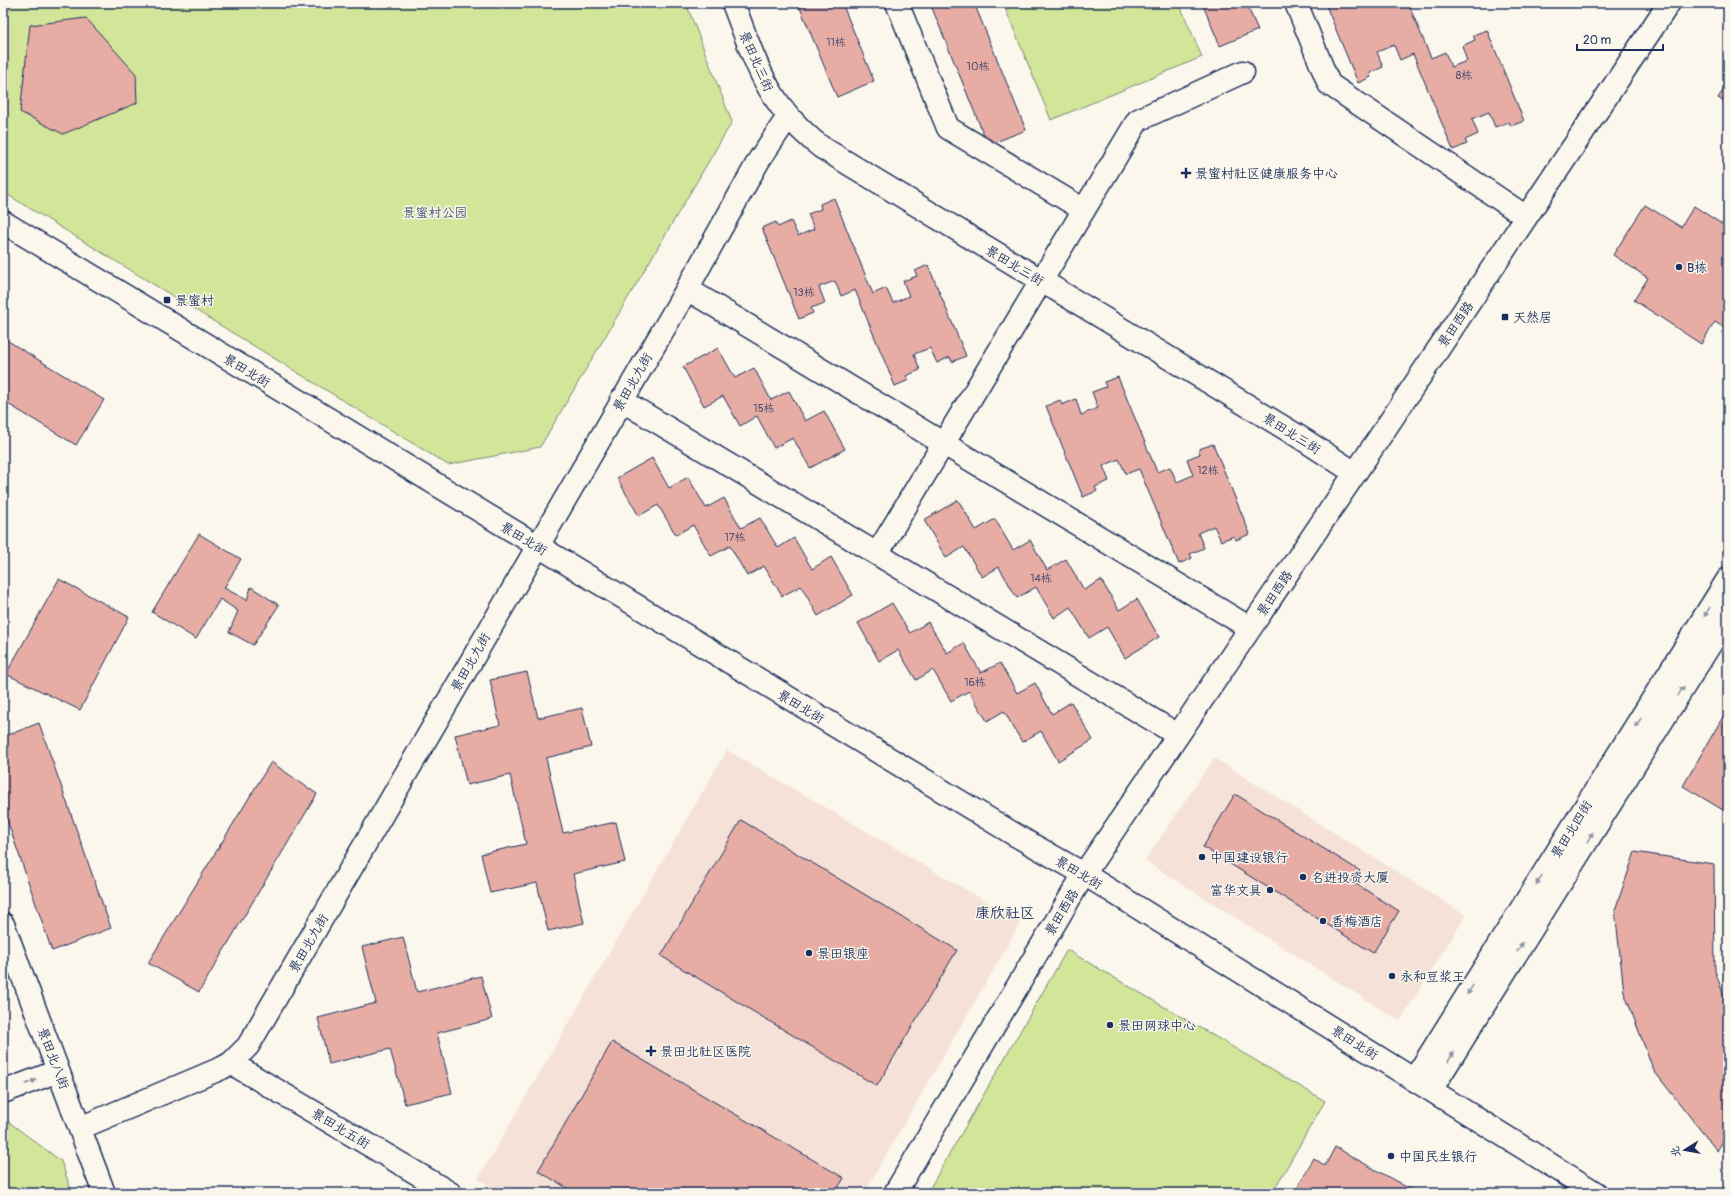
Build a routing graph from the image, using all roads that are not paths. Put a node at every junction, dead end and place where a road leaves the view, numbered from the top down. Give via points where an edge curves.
1 (733, 3) edge
2 (897, 3) edge
3 (1296, 3) edge
4 (1669, 3) edge
5 (1243, 72) dead end
6 (788, 117) junction
7 (1084, 210) junction
8 (1526, 218) junction
9 (3, 222) edge
10 (1041, 281) junction
11 (687, 289) junction
12 (621, 400) junction
13 (944, 443) junction
14 (1355, 473) junction
15 (537, 546) junction
16 (877, 554) junction
17 (1728, 579) edge
18 (1728, 616) edge
19 (1250, 628) junction
20 (1178, 735) junction
21 (1084, 874) junction
22 (3, 924) edge
23 (231, 1063) junction
24 (58, 1071) junction
25 (1422, 1085) junction
26 (3, 1092) edge
27 (80, 1128) junction
28 (104, 1193) edge
29 (450, 1193) edge
30 (895, 1193) edge
31 (1596, 1193) edge

1 - 6 street, 景田北三街 via 764,80
2 - 7 street via 948,128
3 - 8 street via 1329,84
4 - 8 street, 景田西路
5 - 7 street via 1138,120
6 - 10 street, 景田北三街 via 821,147
6 - 11 street, 景田北九街 via 759,160
7 - 10 street
8 - 14 street, 景田西路
9 - 15 street, 景田北街
10 - 13 street
10 - 14 street, 景田北三街
11 - 12 street, 景田北九街
11 - 13 street
12 - 15 street, 景田北九街
12 - 16 street
13 - 16 street
13 - 19 street
14 - 19 street, 景田西路
15 - 21 street, 景田北街
15 - 23 street, 景田北九街 via 248,1046
16 - 20 street
17 -> 25 street, 景田北四街
25 -> 18 street, 景田北四街
19 - 20 street, 景田西路
20 - 21 street, 景田西路
21 - 25 street, 景田北街
21 - 30 street, 景田西路
22 - 24 street, 景田北八街
23 - 27 street, 景田北九街 via 204,1077
23 - 29 street, 景田北五街
26 -> 24 street
24 - 27 street, 景田北八街
25 - 31 street, 景田北街
27 - 28 street, 景田北八街

